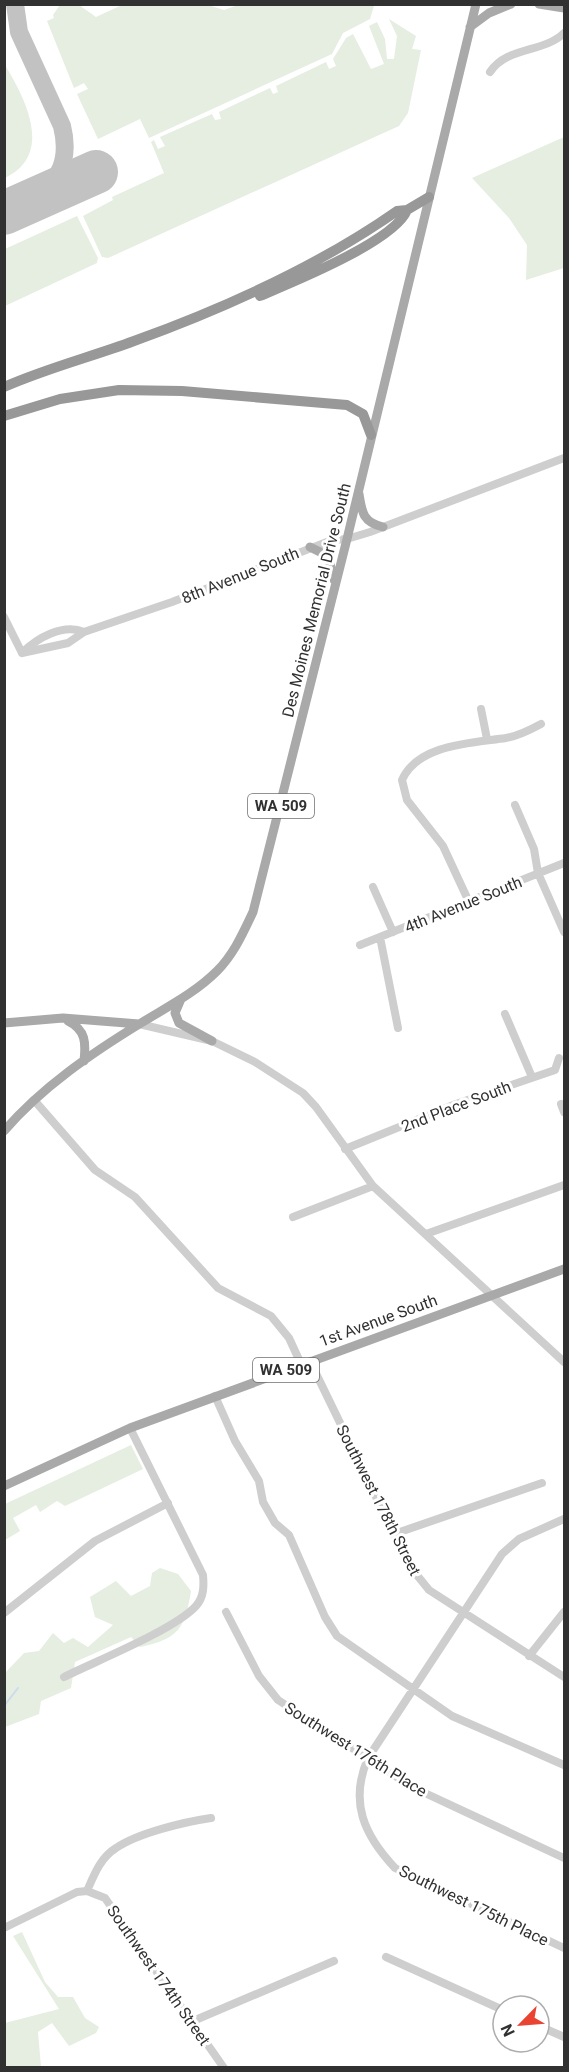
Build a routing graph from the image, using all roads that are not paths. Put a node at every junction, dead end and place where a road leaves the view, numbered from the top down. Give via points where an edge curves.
1 (476, 4) edge
2 (511, 4) edge
3 (539, 4) edge
4 (564, 8) edge
5 (470, 27) junction
6 (564, 33) edge
7 (490, 72) dead end
8 (429, 197) junction
9 (407, 210) junction
10 (4, 387) edge
11 (4, 394) edge
12 (4, 416) edge
13 (371, 435) junction
14 (564, 458) edge
15 (358, 488) junction
16 (383, 527) junction
17 (347, 539) junction
18 (310, 547) junction
19 (335, 589) junction
20 (4, 617) edge
21 (84, 632) junction
22 (22, 652) junction
23 (481, 709) dead end
24 (541, 724) dead end
25 (487, 739) junction
26 (515, 805) dead end
27 (564, 863) edge
28 (538, 873) junction
29 (374, 887) dead end
30 (469, 902) junction
31 (393, 932) junction
32 (564, 932) edge
33 (380, 937) junction
34 (360, 945) dead end
35 (181, 999) junction
36 (505, 1014) dead end
37 (63, 1018) junction
38 (4, 1023) edge
39 (139, 1024) junction
40 (398, 1028) dead end
41 (212, 1041) junction
42 (560, 1058) dead end
43 (84, 1061) junction
44 (532, 1077) junction
45 (34, 1100) junction
46 (4, 1131) edge
47 (345, 1149) junction
48 (564, 1185) edge
49 (373, 1186) junction
50 (293, 1217) dead end
51 (426, 1234) junction
52 (564, 1269) edge
53 (491, 1295) junction
54 (564, 1362) edge
55 (306, 1363) junction
56 (215, 1396) junction
57 (130, 1428) junction
58 (542, 1483) dead end
59 (4, 1486) edge
60 (168, 1503) junction
61 (564, 1519) edge
62 (394, 1534) junction
63 (464, 1611) junction
64 (226, 1612) dead end
65 (564, 1612) edge
66 (4, 1613) edge
67 (529, 1656) junction
68 (64, 1677) dead end
69 (564, 1677) edge
70 (413, 1690) junction
71 (368, 1758) junction
72 (564, 1765) edge
73 (211, 1818) dead end
74 (564, 1858) edge
75 (87, 1891) junction
76 (4, 1928) edge
77 (564, 1948) edge
78 (386, 1957) dead end
79 (334, 1961) dead end
80 (491, 2005) edge
81 (193, 2021) junction
82 (224, 2067) edge

1 - 5 main road, Des Moines Memorial Drive South
2 - 5 main road
3 - 4 main road
5 - 8 main road, Des Moines Memorial Drive South
6 - 7 street via 501,59
8 - 9 highway
8 - 13 main road, Des Moines Memorial Drive South / WA 509
9 - 10 highway via 397,211 285,277 204,314
9 - 11 highway via 403,221 392,229 316,272 147,344
12 - 13 highway via 89,393 182,391 348,405 363,414
13 - 15 main road, Des Moines Memorial Drive South / WA 509
14 - 16 street, 8th Avenue South
15 - 16 main road via 363,517
15 - 17 main road, Des Moines Memorial Drive South / WA 509
16 - 17 street, 8th Avenue South
17 - 18 street, 8th Avenue South
17 - 19 main road, Des Moines Memorial Drive South / WA 509
18 - 19 main road via 323,551 331,561
18 - 21 street, 8th Avenue South
19 - 35 main road, Des Moines Memorial Drive South / WA 509 via 253,912 231,955
20 - 22 street
21 - 22 street, 8th Avenue South via 68,643
21 - 22 street, 8th Avenue South via 76,628 59,631
23 - 25 street
24 - 25 street via 514,736
25 - 30 street via 418,760 402,780 407,800 443,846
26 - 28 street via 534,849
27 - 28 street, 4th Avenue South
28 - 30 street, 4th Avenue South
28 - 32 street
29 - 31 street
30 - 31 street, 4th Avenue South
31 - 33 street, 4th Avenue South
33 - 34 street, 4th Avenue South
33 - 40 street
35 - 39 main road, Des Moines Memorial Drive South / WA 509
35 - 41 main road via 176,1013 178,1023
36 - 44 street
37 - 38 main road
37 - 39 main road
37 - 43 main road via 83,1033
39 - 41 street
39 - 43 main road, WA 509
41 - 47 street via 259,1064 303,1093
42 - 44 street, 2nd Place South via 555,1070
43 - 45 main road, WA 509
44 - 47 street, 2nd Place South
45 - 46 main road, WA 509
45 - 55 street, Southwest 178th Street via 95,1170 135,1197 218,1288 271,1316
47 - 49 street
48 - 51 street
49 - 50 street
49 - 51 street
51 - 53 street
52 - 53 main road, 1st Avenue South / WA 509
53 - 54 street
53 - 55 main road, 1st Avenue South / WA 509
55 - 56 main road, 1st Avenue South / WA 509
55 - 62 street, Southwest 178th Street
56 - 57 main road, 1st Avenue South / WA 509
56 - 70 street via 259,1481 263,1502 275,1524 289,1535 332,1629 344,1644
57 - 59 main road, 1st Avenue South / WA 509
57 - 60 street
58 - 62 street
60 - 66 street via 95,1541
60 - 68 street via 203,1575 201,1597 192,1610 154,1634
61 - 63 street, Southwest 175th Place via 509,1546
62 - 63 street, Southwest 178th Street via 429,1590
63 - 67 street, Southwest 178th Street
63 - 70 street, Southwest 175th Place
64 - 71 street, Southwest 176th Place via 259,1676 278,1700
65 - 67 street
67 - 69 street, Southwest 178th Street
70 - 71 street, Southwest 175th Place
70 - 72 street via 452,1716
71 - 74 street, Southwest 176th Place via 412,1787
71 - 77 street, Southwest 175th Place via 361,1775 359,1803 373,1840 395,1868
73 - 75 street via 173,1826 116,1848 97,1868
75 - 76 street via 66,1896
75 - 81 street, Southwest 174th Street via 105,1898 113,1907
78 - 80 street
79 - 81 street
81 - 82 street, Southwest 174th Street

